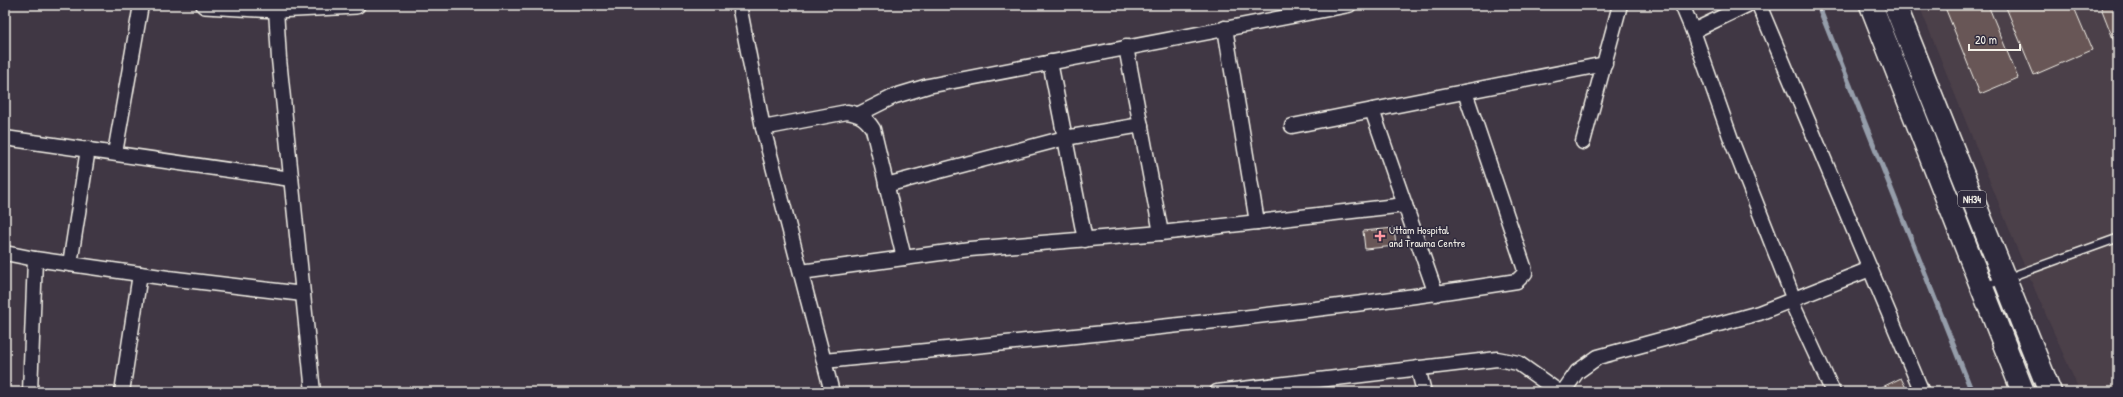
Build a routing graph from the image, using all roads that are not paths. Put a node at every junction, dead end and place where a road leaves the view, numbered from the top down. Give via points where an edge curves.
1 (141, 5) edge
2 (205, 5) edge
3 (356, 5) edge
4 (739, 5) edge
5 (1349, 5) edge
6 (1620, 5) edge
7 (1682, 5) edge
8 (1747, 5) edge
9 (1759, 5) edge
10 (1871, 5) edge
11 (1894, 5) edge
12 (276, 9) junction
13 (1225, 28) junction
14 (1693, 31) junction
15 (1126, 47) junction
16 (1050, 62) junction
17 (1605, 64) junction
18 (1465, 92) junction
19 (1372, 110) junction
20 (859, 114) junction
21 (1141, 125) junction
22 (1292, 126) dead end
23 (763, 128) junction
24 (5, 138) edge
25 (1065, 138) junction
26 (1583, 142) dead end
27 (88, 148) junction
28 (115, 153) junction
29 (291, 180) junction
30 (886, 185) junction
31 (1405, 205) junction
32 (1257, 222) junction
33 (1161, 233) junction
34 (2118, 238) edge
35 (1085, 240) junction
36 (5, 253) edge
37 (904, 258) junction
38 (35, 259) junction
39 (70, 264) junction
40 (1870, 269) junction
41 (801, 272) junction
42 (140, 274) junction
43 (2005, 279) junction
44 (1982, 287) junction
45 (303, 294) junction
46 (1436, 294) junction
47 (1792, 300) junction
48 (824, 361) junction
49 (1418, 368) junction
50 (1265, 389) edge
51 (30, 392) edge
52 (122, 392) edge
53 (313, 392) edge
54 (832, 392) edge
55 (1217, 392) edge
56 (1424, 392) edge
57 (1559, 392) edge
58 (1563, 392) edge
59 (1833, 392) edge
60 (1922, 392) edge
61 (2023, 392) edge
62 (2050, 392) edge

1 - 28 street
2 - 12 street
3 - 12 street
4 - 23 street
5 - 13 street
6 - 17 street
7 - 14 street
8 - 14 street
9 - 40 street
10 - 44 highway, NH34
11 - 43 highway, NH34
12 - 29 street
13 - 15 street
13 - 32 street
14 - 47 street
15 - 16 street
15 - 21 street
16 - 20 street via 928,86 895,96
16 - 25 street
17 - 18 street
17 - 26 street
18 - 19 street
18 - 46 street via 1525,273 1517,282
19 - 22 street
19 - 31 street
20 - 23 street via 847,112
20 - 30 street via 873,129
21 - 25 street
21 - 33 street
23 - 41 street
24 - 27 street
25 - 30 street
25 - 35 street
27 - 28 street
27 - 39 street
28 - 29 street
29 - 45 street
30 - 37 street
31 - 32 street
31 - 46 street
32 - 33 street
33 - 35 street
34 - 43 lane
35 - 37 street
36 - 38 street
37 - 41 street
38 - 39 street
38 - 51 street
39 - 42 street
40 - 47 street
40 - 60 street
41 - 48 street
42 - 45 street
42 - 52 street
43 - 44 lane
43 - 62 highway, NH34
44 - 61 highway, NH34
45 - 53 street
46 - 48 street via 1138,330
47 - 58 street via 1759,314 1598,357 1577,372
47 - 59 street
48 - 54 street
49 - 50 street
49 - 56 street
49 - 57 street via 1497,359 1518,363
50 - 55 street

